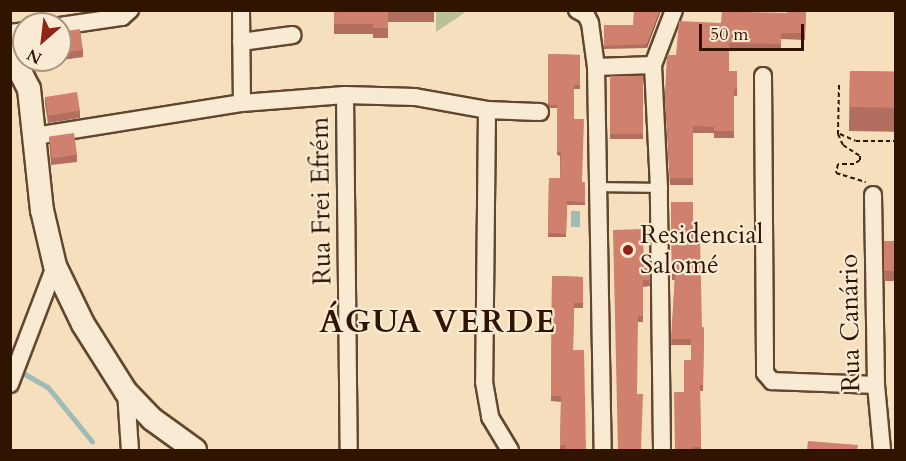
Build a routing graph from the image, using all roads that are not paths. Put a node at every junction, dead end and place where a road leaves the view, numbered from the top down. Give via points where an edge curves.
1 (130, 10) edge
2 (241, 10) edge
3 (577, 10) edge
4 (674, 10) edge
5 (72, 24) edge
6 (293, 35) dead end
7 (241, 42) junction
8 (10, 52) edge
9 (653, 65) junction
10 (596, 67) junction
11 (763, 76) dead end
12 (345, 95) junction
13 (242, 103) junction
14 (488, 110) junction
15 (540, 112) dead end
16 (35, 135) junction
17 (598, 187) junction
18 (659, 188) junction
19 (873, 195) road end
20 (55, 266) junction
21 (10, 384) edge
22 (876, 385) junction
23 (126, 392) junction
24 (130, 450) edge
25 (195, 450) edge
26 (349, 450) edge
27 (510, 450) edge
28 (603, 450) edge
29 (662, 450) edge
30 (882, 450) edge

1 - 5 street via 122,17
2 - 7 street
3 - 10 street via 590,22
4 - 9 street
6 - 7 street
7 - 13 street
8 - 16 main road via 29,89
9 - 10 street
9 - 18 street
10 - 17 street
11 - 22 street via 765,373 772,381
12 - 13 street
12 - 14 street via 415,97
12 - 26 street, Rua Frei Efrém
13 - 16 street
14 - 15 street
14 - 27 street via 484,382 490,417
16 - 20 main road via 42,210
17 - 18 lane
17 - 28 street
18 - 29 street
19 - 22 street, Rua Canário
20 - 21 street
20 - 23 main road via 83,324
22 - 30 street, Rua Canário
23 - 24 street
23 - 25 main road via 152,419

